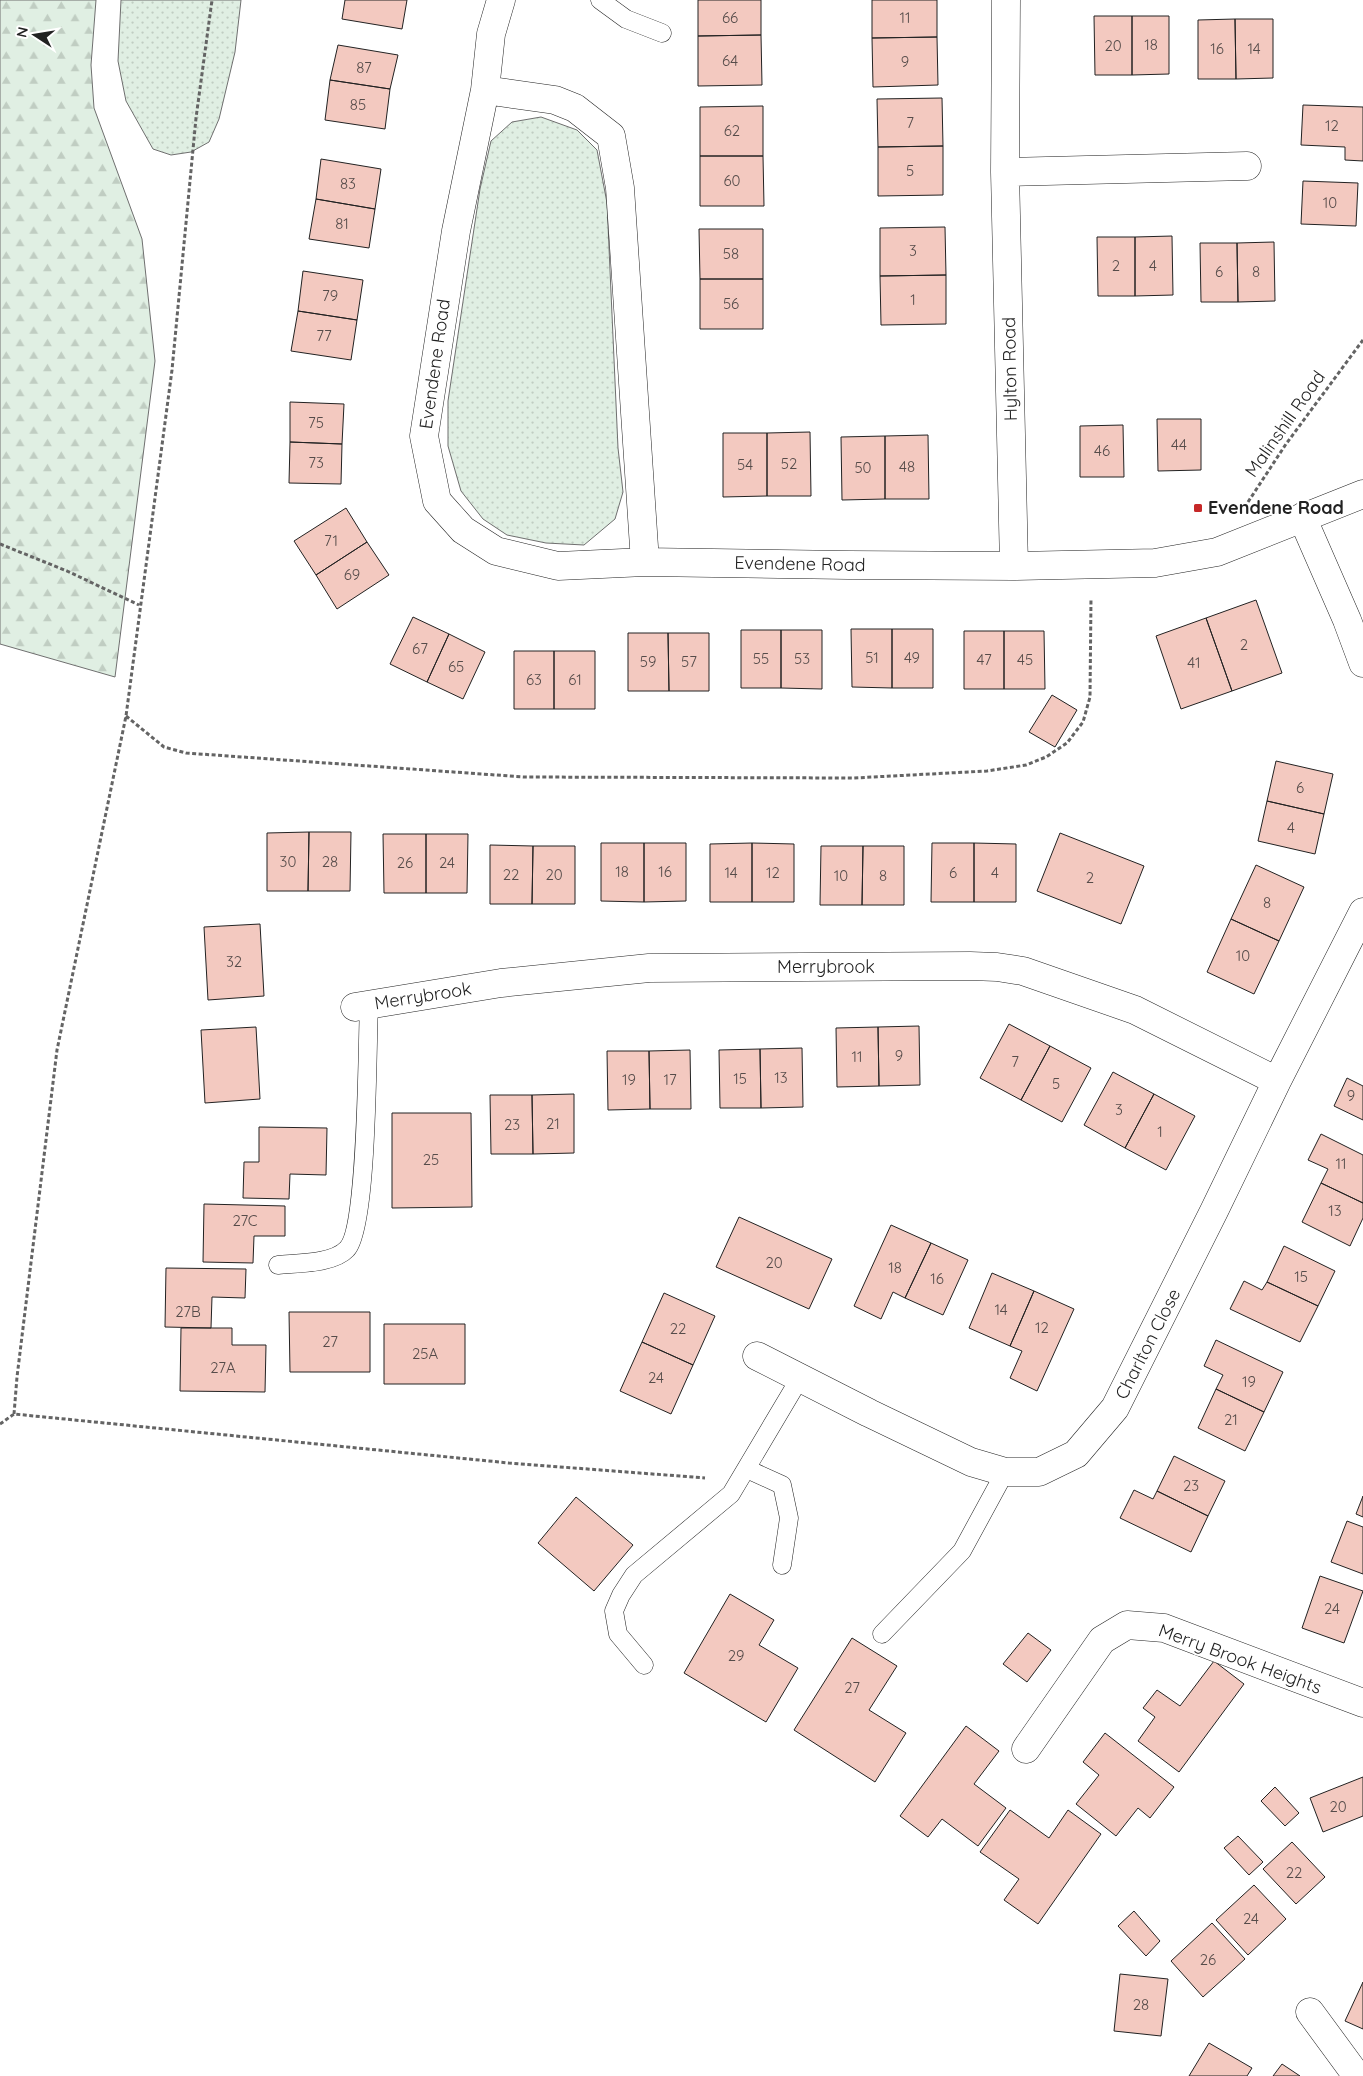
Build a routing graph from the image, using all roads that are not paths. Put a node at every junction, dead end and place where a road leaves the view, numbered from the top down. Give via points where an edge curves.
1 (501, 0) edge
2 (600, 0) edge
3 (1006, 0) edge
4 (662, 33) dead end
5 (484, 90) junction
6 (1247, 166) dead end
7 (1005, 172) junction
8 (1363, 494) edge
9 (1302, 517) junction
10 (645, 562) junction
11 (1014, 566) junction
12 (1363, 663) edge
13 (1363, 912) edge
14 (362, 1006) joint
15 (1277, 1080) junction
16 (278, 1264) dead end
17 (758, 1356) dead end
18 (800, 1378) junction
19 (747, 1470) junction
20 (1005, 1472) junction
21 (782, 1565) dead end
22 (882, 1634) dead end
23 (644, 1665) dead end
24 (1363, 1703) edge
25 (1026, 1748) dead end
26 (1310, 2012) dead end
27 (1357, 2076) edge

1 - 5 street, Evendene Road via 491,34
2 - 4 lane via 626,18
3 - 7 street, Hylton Road
5 - 10 street via 555,100 575,108 612,136 620,188
5 - 10 street, Evendene Road via 456,231 424,436 437,501 462,530 496,551 558,566
6 - 7 street
7 - 11 street, Hylton Road
8 - 9 street, Evendene Road
9 - 11 street, Evendene Road via 1217,552 1155,563
9 - 12 street
10 - 11 street, Evendene Road
13 - 15 street, Charlton Close
14 - 15 street, Merrybrook via 501,983 650,968 998,967 1023,971 1135,1010
14 - 16 lane via 362,1196 354,1234 347,1249 324,1261
15 - 20 street, Charlton Close via 1116,1408 1076,1454 1039,1472
17 - 18 street, Charlton Close
18 - 19 lane
18 - 20 street, Charlton Close via 971,1462
19 - 21 lane via 782,1485 789,1518
19 - 23 lane via 731,1494 634,1575 621,1595 614,1611 618,1634
20 - 22 lane via 962,1551
24 - 25 street, Merry Brook Heights via 1164,1628 1127,1626 1102,1640
26 - 27 street

